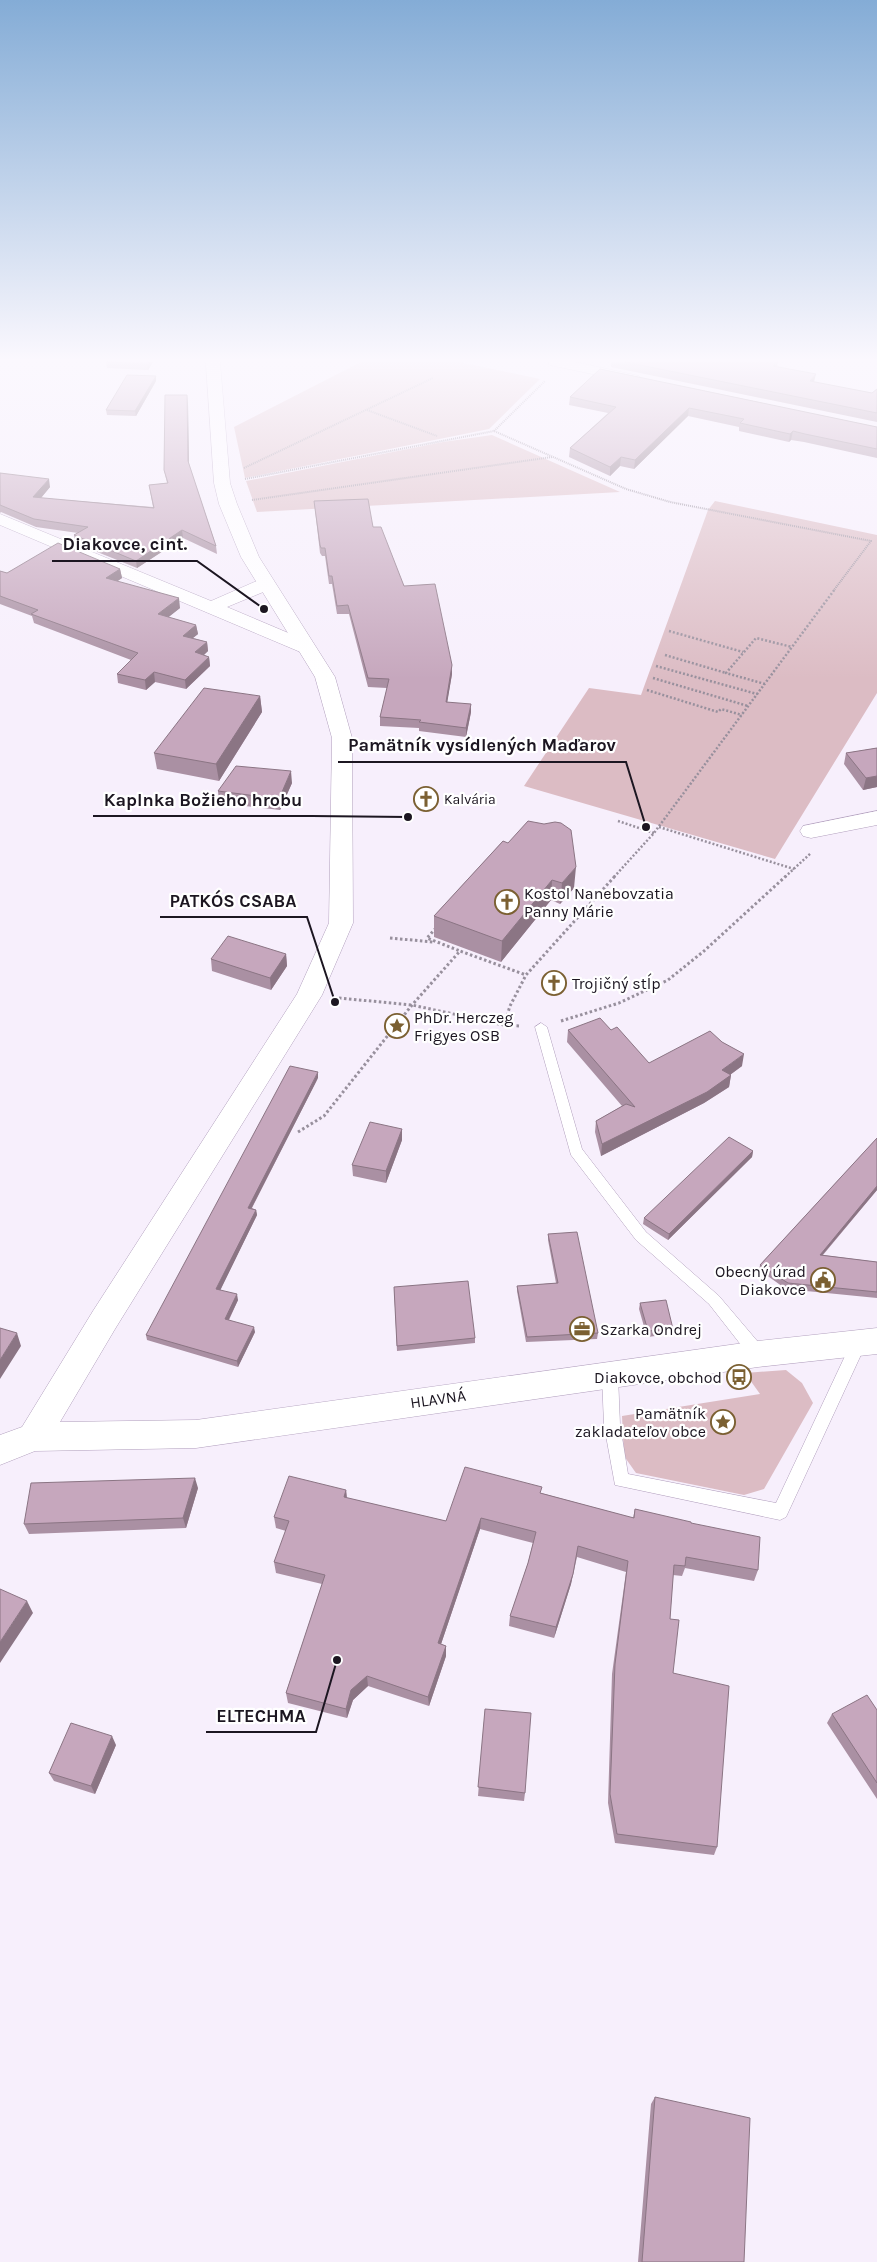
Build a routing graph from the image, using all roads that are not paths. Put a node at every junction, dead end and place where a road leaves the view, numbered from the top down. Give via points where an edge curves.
1 (227, 468) edge
2 (0, 519) edge
3 (266, 584) junction
4 (212, 607) junction
5 (305, 647) junction
6 (877, 818) edge
7 (810, 831) dead end
8 (541, 1027) road end
9 (868, 1342) edge
10 (758, 1354) junction
11 (610, 1376) junction
12 (34, 1437) junction
13 (0, 1450) edge

1 - 3 street via 250,557
2 - 4 street
3 - 4 street
3 - 5 street
4 - 5 street
5 - 12 street via 325,678 342,738 341,923 309,996 104,1320
6 - 7 street
8 - 10 lane via 576,1151 641,1236 714,1300
9 - 10 street, HLAVNÁ
9 - 11 lane via 780,1512 622,1480 612,1425
10 - 11 street, HLAVNÁ
11 - 12 street, HLAVNÁ via 196,1434
12 - 13 street, HLAVNÁ

